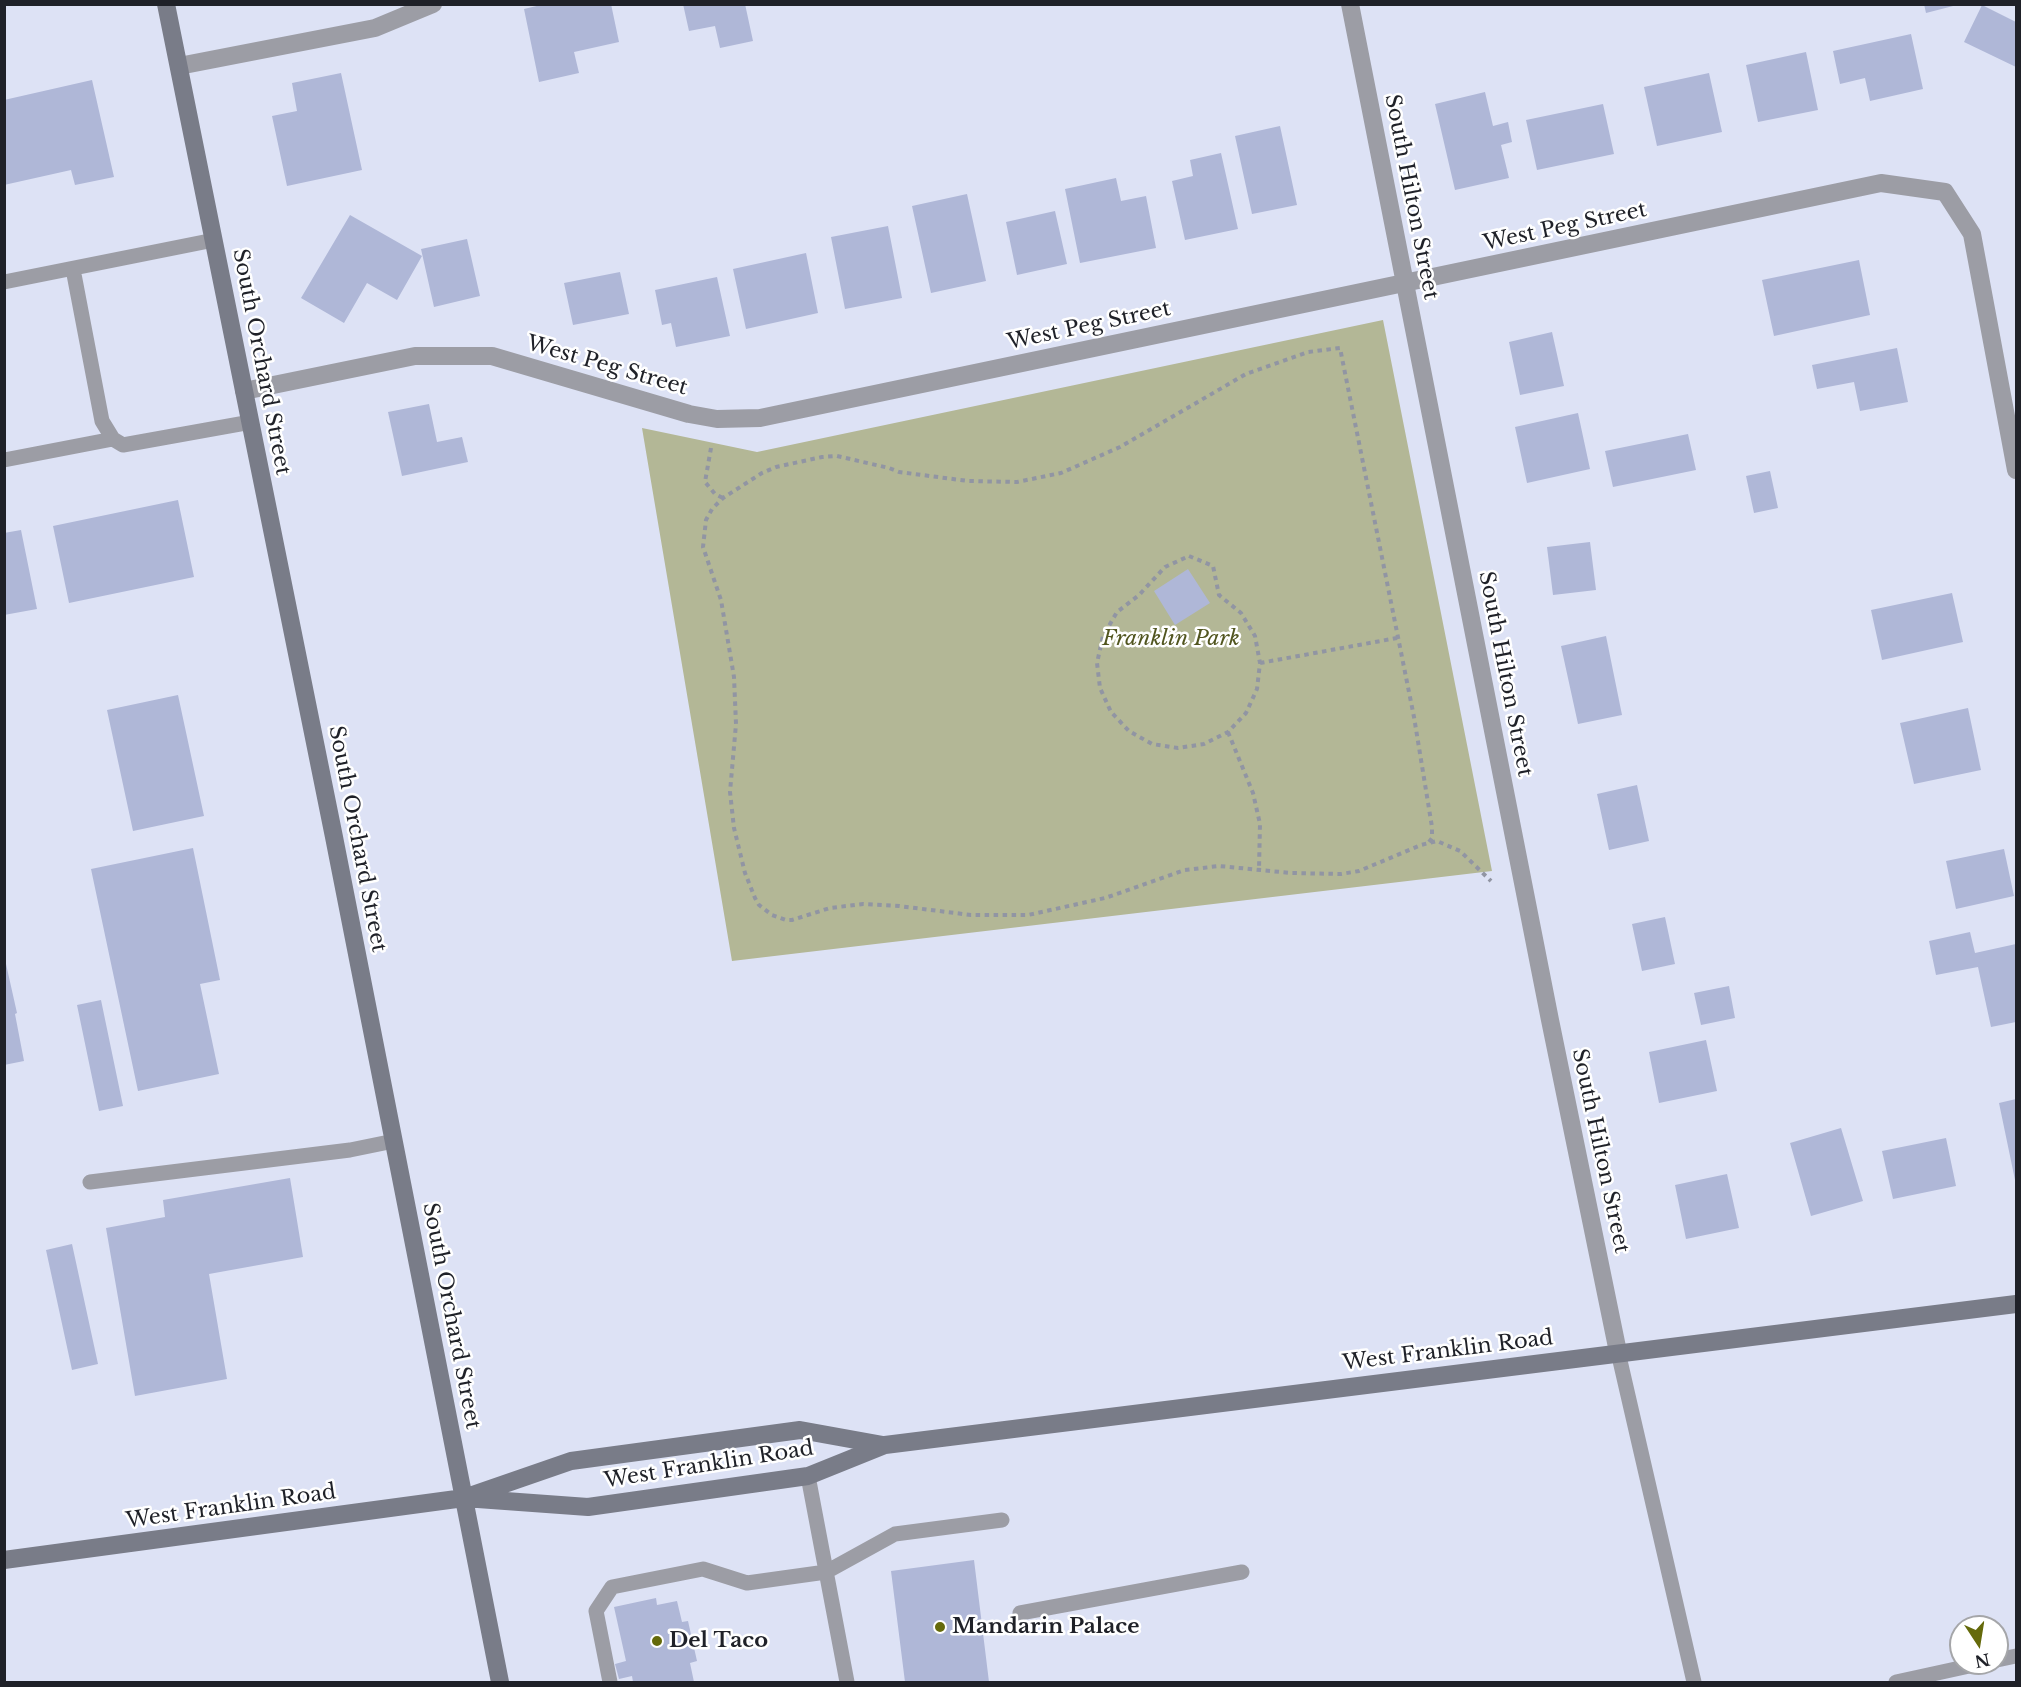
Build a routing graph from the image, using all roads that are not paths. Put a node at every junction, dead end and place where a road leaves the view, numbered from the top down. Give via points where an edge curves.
1 (166, 4) edge
2 (433, 4) edge
3 (1350, 4) edge
4 (179, 66) junction
5 (214, 240) junction
6 (73, 268) junction
7 (4, 282) edge
8 (1405, 283) junction
9 (244, 391) junction
10 (251, 422) junction
11 (113, 439) junction
12 (4, 460) edge
13 (2016, 470) edge
14 (394, 1141) junction
15 (90, 1182) dead end
16 (2016, 1304) edge
17 (1618, 1352) junction
18 (885, 1445) junction
19 (808, 1476) junction
20 (464, 1498) junction
21 (1002, 1520) dead end
22 (4, 1560) edge
23 (826, 1572) junction
24 (1242, 1572) dead end
25 (1020, 1613) dead end
26 (1949, 1671) edge
27 (500, 1683) edge
28 (610, 1683) edge
29 (847, 1683) edge
30 (1694, 1683) edge
31 (1896, 1683) edge

1 - 4 street, South Orchard Street
2 - 4 street via 375,28
3 - 8 street, South Hilton Street
4 - 5 street, South Orchard Street
5 - 6 lane
5 - 9 street, South Orchard Street
6 - 7 lane
6 - 11 lane via 102,421
8 - 9 street, West Peg Street via 760,418 717,419 689,414 492,356 415,356
8 - 13 street, West Peg Street via 1881,183 1945,192 1972,234
8 - 17 street, South Hilton Street
9 - 10 street, South Orchard Street
10 - 11 lane via 123,445
10 - 14 street, South Orchard Street
11 - 12 lane
14 - 15 lane via 350,1150
14 - 20 street, South Orchard Street
16 - 17 street, West Franklin Road
17 - 18 street, West Franklin Road
17 - 30 lane
18 - 19 street, West Franklin Road
18 - 20 street, West Franklin Road via 800,1430 571,1461
19 - 20 street, West Franklin Road via 588,1507
19 - 23 lane
20 - 22 street, West Franklin Road
20 - 27 street, South Orchard Street
21 - 23 lane via 895,1534
23 - 28 lane via 747,1583 702,1569 612,1587 596,1611
23 - 29 lane
24 - 25 lane
26 - 31 lane

